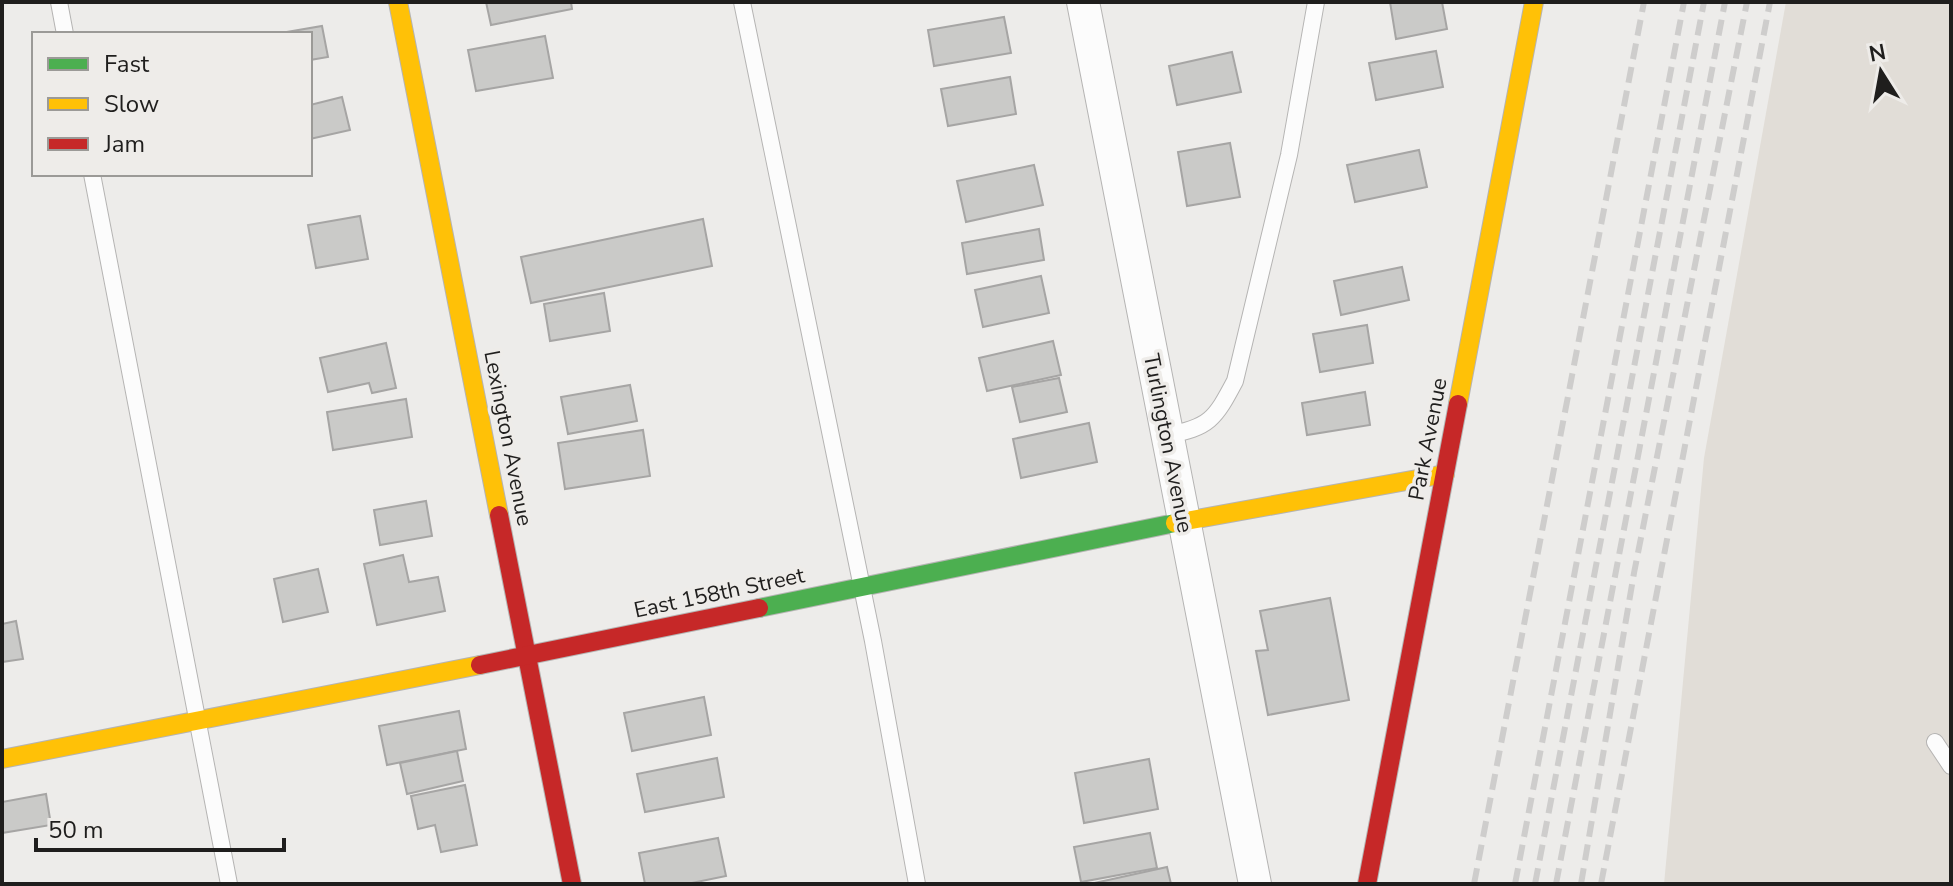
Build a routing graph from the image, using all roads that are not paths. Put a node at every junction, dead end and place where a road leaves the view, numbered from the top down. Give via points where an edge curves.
1 (59, 2) edge
2 (398, 2) edge
3 (742, 2) edge
4 (1083, 2) edge
5 (1316, 2) edge
6 (1534, 2) edge
7 (65, 32) edge
8 (92, 176) edge
9 (1167, 435) junction
10 (1445, 474) junction
11 (1184, 521) junction
12 (861, 587) junction
13 (527, 656) junction
14 (196, 720) junction
15 (1935, 742) dead end
16 (2, 759) edge
17 (1951, 766) edge
18 (229, 884) edge
19 (572, 884) edge
20 (917, 884) edge
21 (1255, 884) edge
22 (1367, 884) edge

1 - 7 lane
2 - 13 street, Lexington Avenue
3 - 12 lane
4 - 9 street, Turlington Avenue
5 - 9 lane via 1289,155 1235,381 1221,408 1198,430
6 - 10 street, Park Avenue
8 - 14 lane
9 - 11 street, Turlington Avenue
10 - 11 street, East 158th Street
10 - 22 street, Park Avenue
11 - 12 street, East 158th Street
11 - 21 street, Turlington Avenue
12 - 13 street, East 158th Street
12 - 20 lane
13 - 14 street, East 158th Street
13 - 19 street, Lexington Avenue
14 - 16 street, East 158th Street
14 - 18 lane
15 - 17 lane

